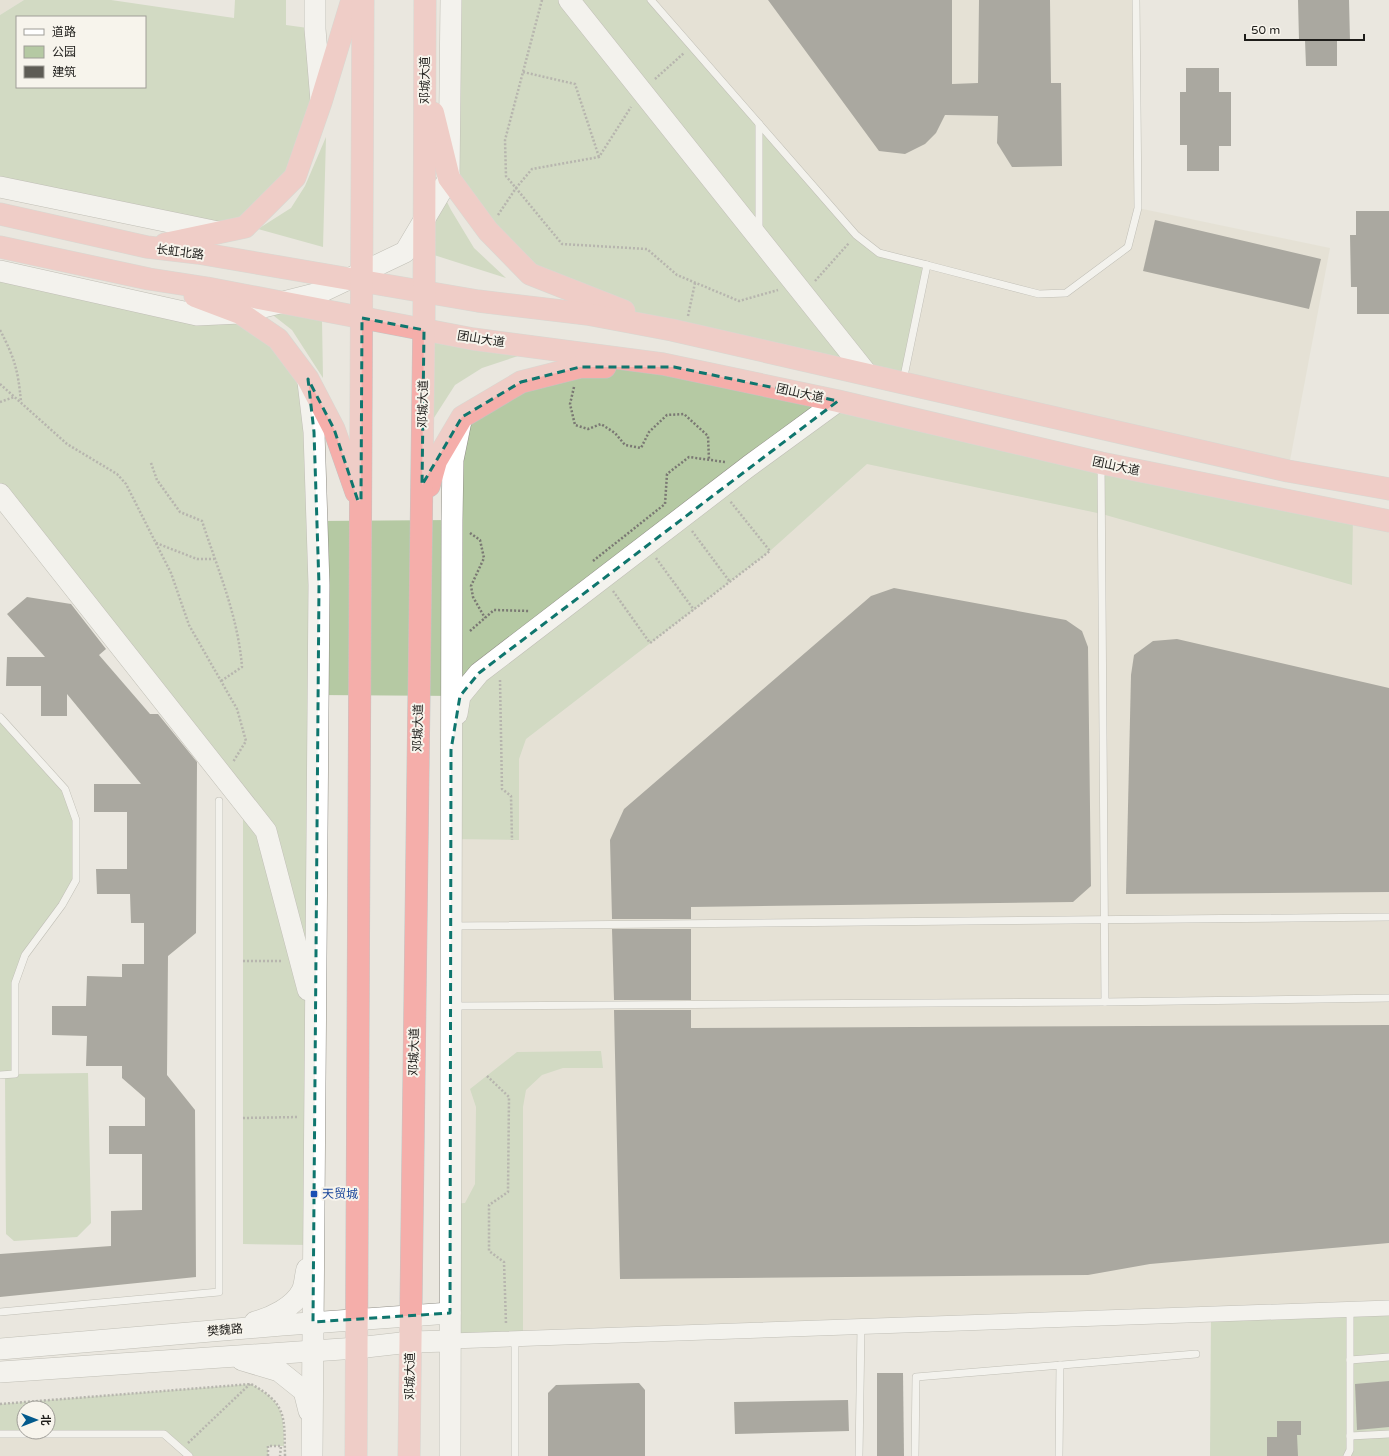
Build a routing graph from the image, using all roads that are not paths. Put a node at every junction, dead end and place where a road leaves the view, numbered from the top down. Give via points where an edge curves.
1 (315, 0) edge
2 (352, 0) edge
3 (363, 0) edge
4 (425, 0) edge
5 (451, 0) edge
6 (569, 0) edge
7 (651, 0) edge
8 (1136, 0) edge
9 (425, 79) junction
10 (321, 102) junction
11 (759, 124) junction
12 (449, 178) junction
13 (0, 187) edge
14 (0, 214) edge
15 (218, 232) junction
16 (759, 238) junction
17 (0, 247) edge
18 (147, 247) junction
19 (927, 266) junction
20 (0, 272) edge
21 (150, 279) junction
22 (362, 282) junction
23 (424, 293) junction
24 (240, 313) junction
25 (362, 318) junction
26 (424, 330) junction
27 (678, 332) junction
28 (674, 367) junction
29 (868, 375) junction
30 (308, 379) junction
31 (903, 383) junction
32 (838, 401) junction
33 (462, 417) junction
34 (1101, 463) junction
35 (1389, 489) edge
36 (0, 494) edge
37 (361, 508) junction
38 (422, 512) junction
39 (1389, 521) edge
40 (0, 716) edge
41 (451, 750) junction
42 (219, 801) dead end
43 (1389, 917) edge
44 (1105, 920) junction
45 (451, 926) junction
46 (1389, 998) edge
47 (1105, 1002) junction
48 (451, 1006) junction
49 (315, 1016) junction
50 (0, 1075) edge
51 (314, 1229) junction
52 (1389, 1308) edge
53 (1350, 1310) junction
54 (0, 1312) edge
55 (450, 1313) junction
56 (410, 1316) junction
57 (357, 1320) junction
58 (313, 1322) junction
59 (862, 1326) junction
60 (230, 1329) junction
61 (510, 1339) junction
62 (450, 1341) junction
63 (410, 1342) junction
64 (357, 1348) junction
65 (0, 1349) edge
66 (313, 1350) junction
67 (1196, 1354) dead end
68 (228, 1356) junction
69 (1389, 1358) edge
70 (1350, 1360) junction
71 (1060, 1365) junction
72 (0, 1372) edge
73 (312, 1426) junction
74 (0, 1434) edge
75 (1389, 1434) edge
76 (1350, 1436) junction
77 (189, 1456) edge
78 (312, 1456) edge
79 (356, 1456) edge
80 (409, 1456) edge
81 (450, 1456) edge
82 (515, 1456) edge
83 (859, 1456) edge
84 (915, 1456) edge
85 (1059, 1456) edge
86 (1347, 1456) edge

1 - 10 street
2 - 10 highway
3 - 22 highway
4 - 9 highway, 邓城大道
5 - 12 street
6 - 16 street
7 - 11 lane
8 - 19 lane via 1138,208 1128,247 1066,293 1039,294
9 - 12 highway
9 - 23 highway, 邓城大道
10 - 15 highway via 295,178 245,226
11 - 16 lane
11 - 19 lane via 856,235 879,253
12 - 24 street via 405,252 319,293
12 - 27 highway via 488,230 530,274
13 - 15 street
14 - 18 highway, 长虹北路
15 - 18 highway
16 - 29 street
17 - 21 highway
18 - 22 highway, 长虹北路 via 198,253
19 - 31 lane
20 - 24 street via 197,315
21 - 24 highway
21 - 25 highway, 团山大道
22 - 23 highway
22 - 25 highway
23 - 26 highway, 邓城大道
23 - 27 highway via 587,314
24 - 30 highway via 278,339
25 - 26 highway, 团山大道
25 - 37 highway
26 - 28 highway, 团山大道
26 - 38 highway, 邓城大道
27 - 29 highway
28 - 32 highway, 团山大道
28 - 33 highway via 580,366 521,382
29 - 31 highway
30 - 37 highway via 334,429
30 - 49 street via 314,432 319,585
31 - 35 highway via 1288,471
32 - 34 highway, 团山大道
32 - 41 street via 646,545 597,570 479,673 460,696
33 - 38 highway via 436,461
33 - 41 street via 453,460
34 - 39 highway, 团山大道
34 - 44 lane
36 - 49 street via 266,831
37 - 57 highway
38 - 56 highway, 邓城大道
40 - 50 lane via 65,789 76,820 76,880 62,905 25,955 15,983 15,1074
41 - 45 street
42 - 54 lane via 219,1292
43 - 44 lane
44 - 45 lane
44 - 47 lane
45 - 48 street
46 - 47 lane
47 - 48 lane
48 - 55 street
49 - 51 street
51 - 58 street
51 - 60 street via 303,1291 293,1303 264,1320
52 - 53 street
53 - 59 street
53 - 70 lane
55 - 56 street, 樊魏路
55 - 62 street
56 - 57 street, 樊魏路
56 - 63 highway, 邓城大道
57 - 58 street, 樊魏路
57 - 64 highway
58 - 60 street, 樊魏路
58 - 66 street
59 - 61 street
59 - 83 lane
60 - 65 street, 樊魏路
61 - 62 street
61 - 82 lane
62 - 63 street
62 - 81 street
63 - 64 street
63 - 80 highway, 邓城大道
64 - 66 street
64 - 79 highway
66 - 68 street
66 - 73 street
67 - 71 lane
68 - 72 street
68 - 73 street via 279,1371 304,1391
69 - 70 lane
70 - 76 lane
71 - 84 lane via 916,1377
71 - 85 lane
73 - 78 street
74 - 77 lane via 164,1434
75 - 76 lane
76 - 86 lane via 1350,1450

